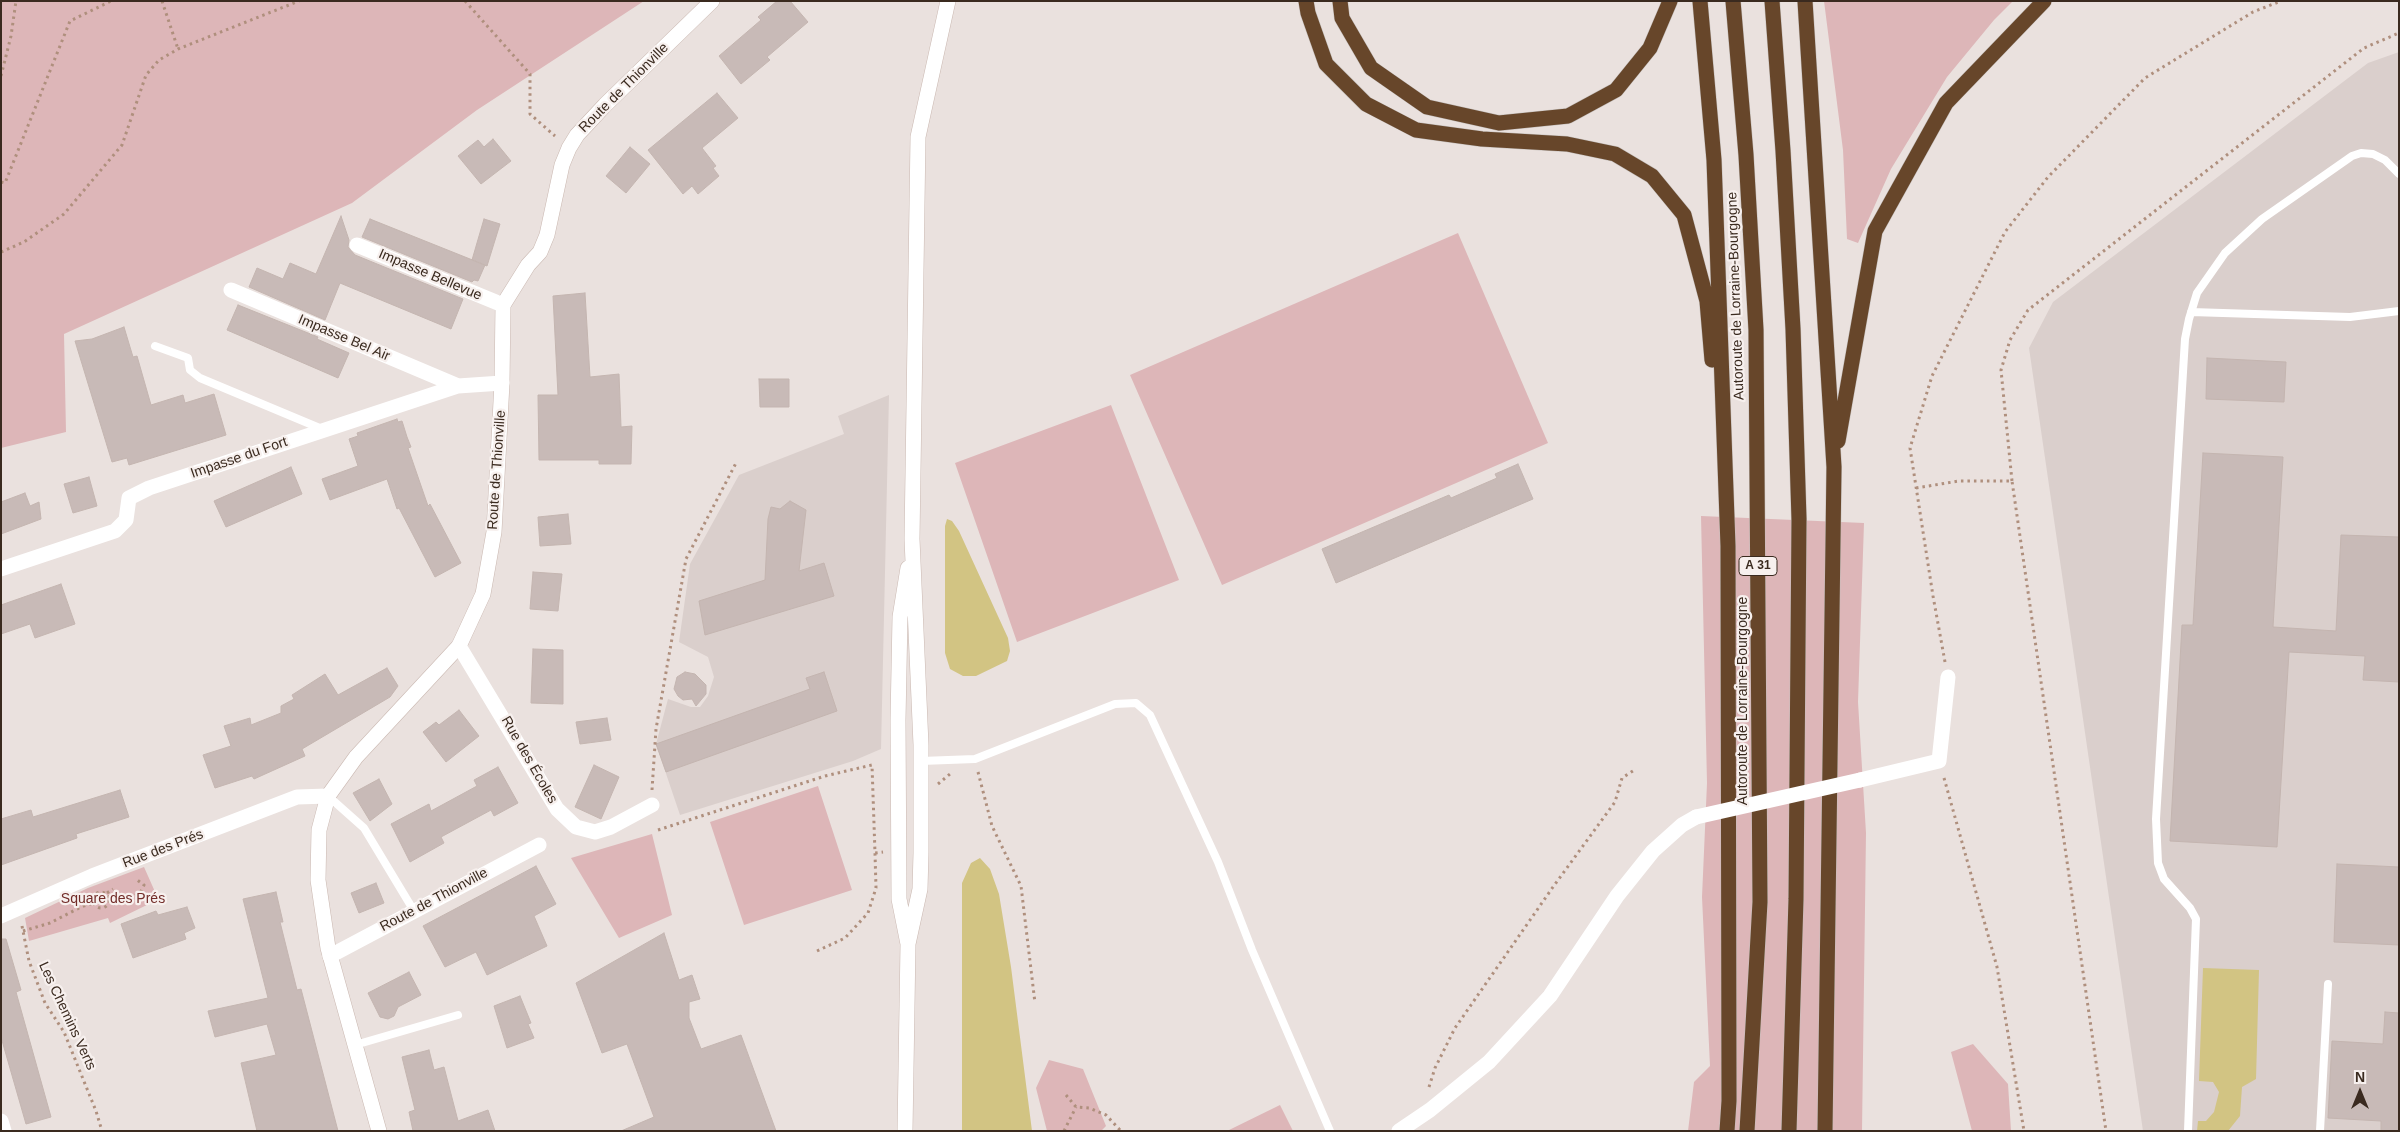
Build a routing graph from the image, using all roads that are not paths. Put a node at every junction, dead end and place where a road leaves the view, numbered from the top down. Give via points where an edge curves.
1 (712, 1) edge
2 (948, 1) edge
3 (1306, 1) edge
4 (1340, 1) edge
5 (1670, 1) edge
6 (1700, 1) edge
7 (1733, 1) edge
8 (1772, 1) edge
9 (1806, 1) edge
10 (2044, 1) edge
11 (2399, 174) edge
12 (357, 244) dead end
13 (230, 290) dead end
14 (503, 305) junction
15 (2399, 311) edge
16 (2191, 312) junction
17 (155, 346) dead end
18 (502, 383) junction
19 (458, 386) junction
20 (324, 430) junction
21 (1834, 467) junction
22 (912, 539) junction
23 (1728, 546) junction
24 (1, 570) edge
25 (459, 646) junction
26 (1948, 677) road end
27 (898, 720) junction
28 (921, 744) junction
29 (921, 761) junction
30 (328, 796) junction
31 (652, 805) road end
32 (539, 845) dead end
33 (414, 911) junction
34 (1, 916) edge
35 (908, 944) junction
36 (330, 956) junction
37 (2328, 984) dead end
38 (458, 1014) dead end
39 (355, 1045) junction
40 (1, 1121) edge
41 (4, 1131) edge
42 (379, 1131) edge
43 (905, 1131) edge
44 (1330, 1131) edge
45 (1399, 1131) edge
46 (1727, 1131) edge
47 (1747, 1131) edge
48 (1789, 1131) edge
49 (1824, 1131) edge
50 (2188, 1131) edge
51 (2320, 1131) edge

1 - 14 street, Route de Thionville via 577,135 562,165 547,235 540,252
2 - 22 street via 918,137
3 - 23 highway via 1326,64 1366,104 1416,130 1482,139 1567,144 1615,154 1652,176 1684,215 1707,301
4 - 5 highway via 1342,18 1371,68 1427,107 1499,123 1568,116 1616,90 1650,48
6 - 23 highway via 1714,160
7 - 47 highway, Autoroute de Lorraine-Bourgogne / A 31 via 1746,155 1756,349 1760,902
8 - 48 highway via 1793,319 1799,519 1796,898
9 - 21 highway
10 - 21 highway via 1946,103 1875,231
11 - 16 lane via 2386,160 2373,154 2352,156 2262,219 2224,253 2197,293
12 - 14 street, Impasse Bellevue
13 - 19 street, Impasse Bel Air
14 - 18 street, Route de Thionville
15 - 16 lane via 2350,317
16 - 50 lane via 2185,339 2156,819 2158,863 2164,879 2196,919
17 - 20 lane via 188,358 190,370 200,378
18 - 19 street, Impasse du Fort
18 - 25 street, Route de Thionville via 494,532 483,594
19 - 20 street, Impasse du Fort
20 - 24 street, Impasse du Fort via 149,488 129,498 126,520 115,531
21 - 49 highway
22 - 27 street via 900,617
22 - 28 street
23 - 46 highway
25 - 30 street, Route de Thionville via 356,757
25 - 31 street, Rue des Écoles via 557,809 576,827 595,832
26 - 45 street, bridge via 1939,760 1696,817 1682,825 1653,851 1550,996 1489,1062
27 - 28 street via 906,739
27 - 35 street via 899,898
28 - 29 street
29 - 35 street via 920,889
29 - 44 lane via 975,760 1115,704 1136,703 1150,715 1218,862
30 - 33 lane via 364,828
30 - 34 street, Rue des Prés via 297,797 88,877
30 - 36 street, Route de Thionville via 319,830 318,880
32 - 33 street, Route de Thionville
33 - 36 street, Route de Thionville
35 - 43 street
36 - 39 street, Route de Thionville
37 - 51 lane
38 - 39 lane
39 - 42 street, Route de Thionville
40 - 41 street

